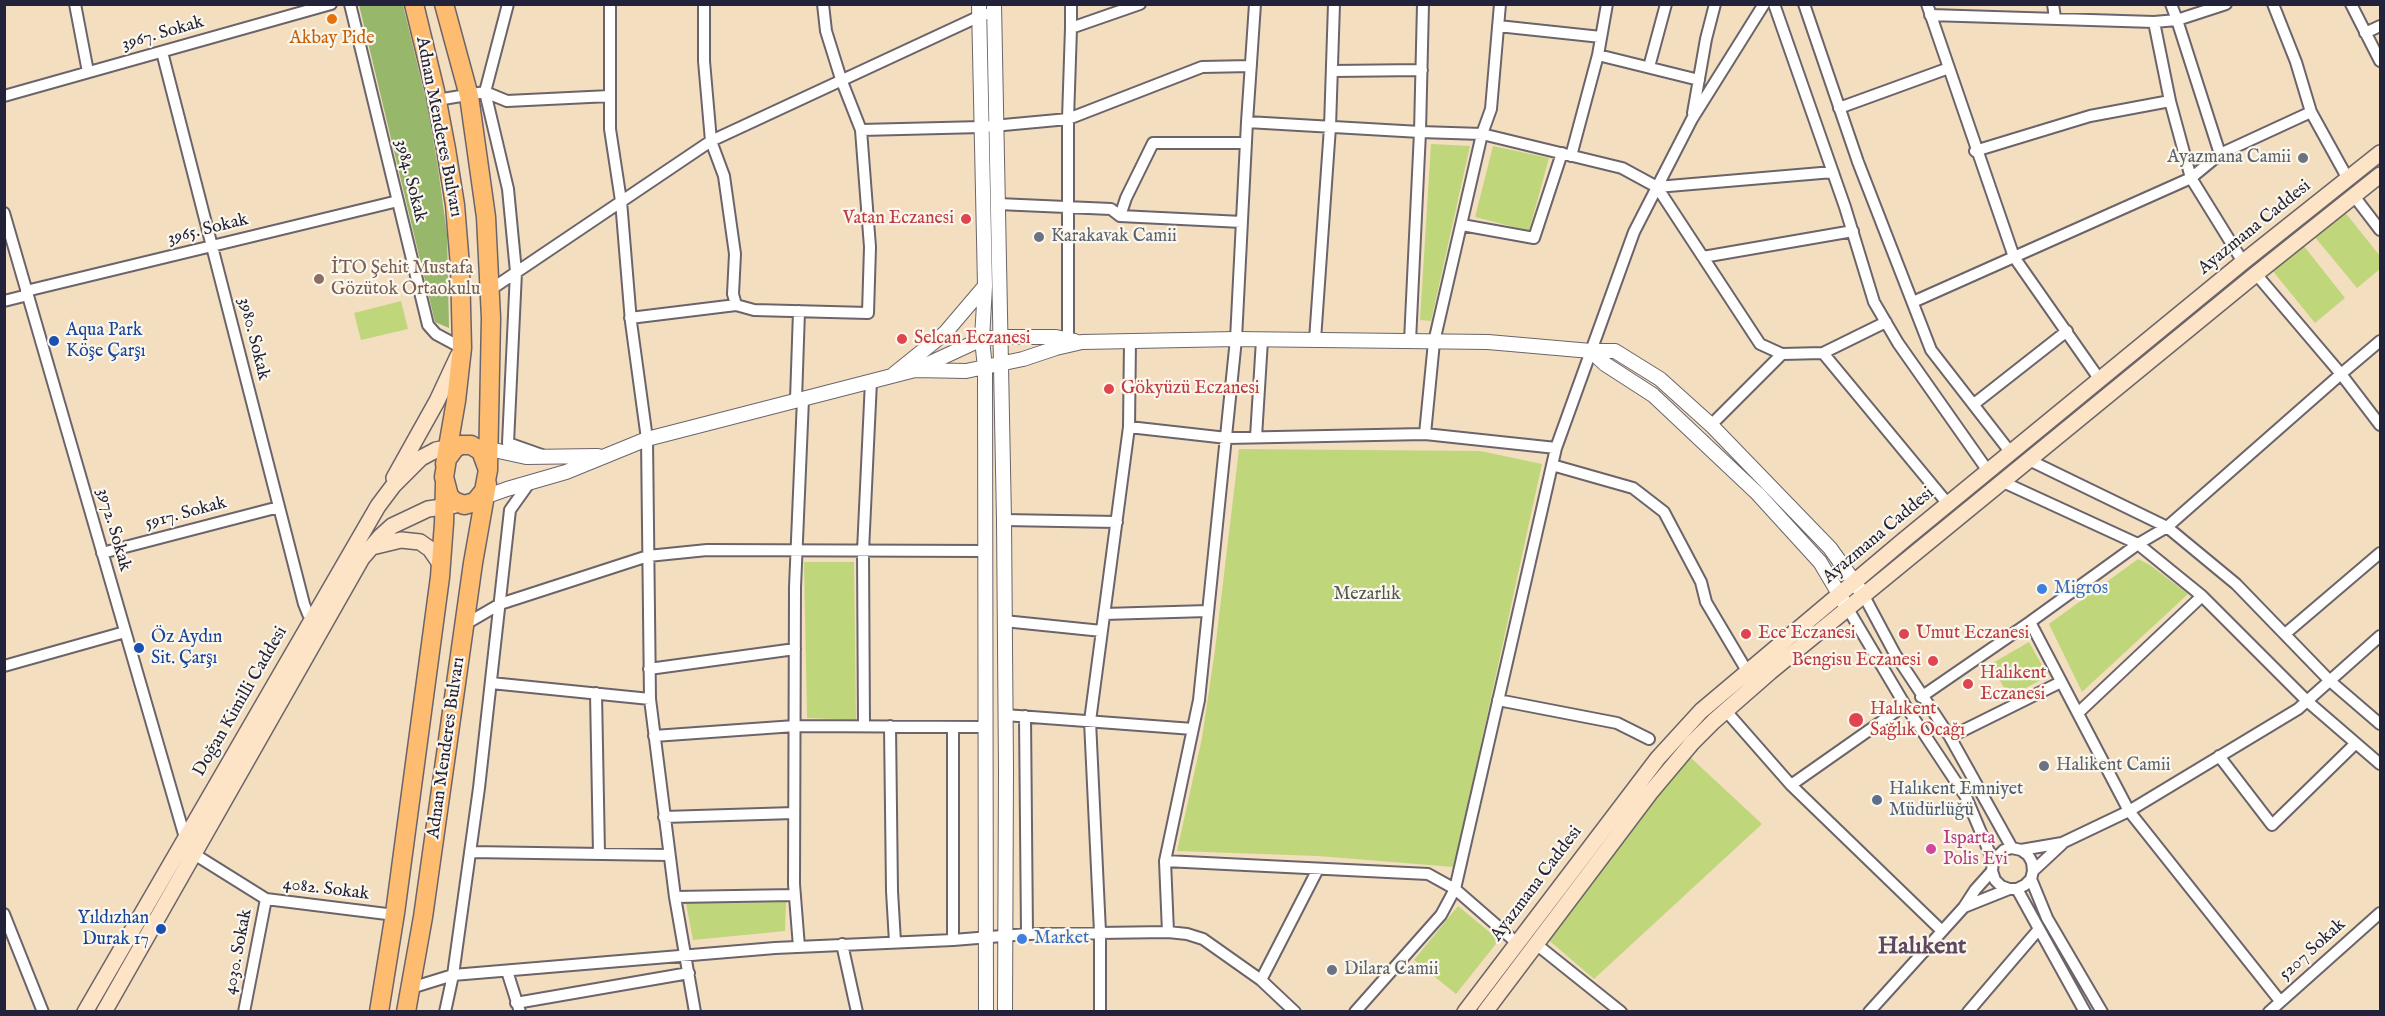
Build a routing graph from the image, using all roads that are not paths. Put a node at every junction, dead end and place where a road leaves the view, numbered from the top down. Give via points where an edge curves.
1 (75, 4) edge
2 (331, 4) edge
3 (350, 4) edge
4 (414, 4) edge
5 (444, 4) edge
6 (508, 4) edge
7 (610, 4) edge
8 (704, 4) edge
9 (823, 4) edge
10 (1071, 4) edge
11 (1140, 4) edge
12 (1255, 4) edge
13 (1334, 4) edge
14 (1423, 4) edge
15 (1500, 4) edge
16 (1607, 4) edge
17 (1666, 4) edge
18 (1715, 4) edge
19 (1764, 4) edge
20 (1774, 4) edge
21 (1804, 4) edge
22 (2053, 4) edge
23 (2171, 4) edge
24 (2226, 4) edge
25 (2273, 4) edge
26 (2351, 4) edge
27 (994, 8) edge
28 (980, 10) edge
29 (1929, 10) edge
30 (2055, 18) junction
31 (2177, 20) junction
32 (2154, 22) junction
33 (1498, 26) junction
34 (2380, 26) edge
35 (1071, 28) junction
36 (2365, 33) junction
37 (1601, 37) junction
38 (162, 52) junction
39 (1598, 55) junction
40 (2380, 61) edge
41 (1251, 66) junction
42 (1649, 68) junction
43 (1949, 68) junction
44 (1422, 70) junction
45 (1332, 71) junction
46 (88, 72) junction
47 (841, 79) junction
48 (1699, 80) junction
49 (477, 94) junction
50 (4, 96) edge
51 (610, 96) junction
52 (437, 100) junction
53 (2170, 101) junction
54 (1839, 108) junction
55 (2312, 112) junction
56 (1068, 119) junction
57 (1692, 119) junction
58 (1247, 122) junction
59 (997, 126) junction
60 (982, 127) junction
61 (1330, 127) junction
62 (861, 130) junction
63 (1420, 132) junction
64 (1482, 134) junction
65 (711, 141) junction
66 (1246, 143) junction
67 (1976, 151) junction
68 (2380, 153) edge
69 (1566, 154) junction
70 (2220, 154) junction
71 (2366, 165) junction
72 (1833, 172) junction
73 (2379, 176) edge
74 (2191, 178) junction
75 (2348, 179) junction
76 (1657, 187) junction
77 (2354, 196) junction
78 (398, 201) junction
79 (621, 201) junction
80 (998, 204) junction
81 (1069, 207) junction
82 (4, 213) edge
83 (1120, 216) junction
84 (1242, 222) junction
85 (1462, 225) junction
86 (2380, 230) edge
87 (1853, 231) junction
88 (212, 246) junction
89 (1703, 257) junction
90 (2014, 257) junction
91 (2243, 262) junction
92 (516, 272) junction
93 (2256, 274) junction
94 (985, 286) junction
95 (490, 290) junction
96 (27, 293) junction
97 (4, 301) edge
98 (1913, 303) junction
99 (736, 305) junction
100 (799, 311) junction
101 (630, 318) junction
102 (1886, 322) junction
103 (2067, 331) junction
104 (1000, 336) junction
105 (982, 339) junction
106 (1068, 339) junction
107 (1236, 339) junction
108 (1262, 340) junction
109 (1315, 340) junction
110 (1130, 341) junction
111 (1410, 341) junction
112 (2380, 341) edge
113 (1082, 342) junction
114 (1434, 342) junction
115 (462, 348) junction
116 (1591, 351) junction
117 (1824, 353) junction
118 (1782, 354) junction
119 (1002, 363) junction
120 (984, 368) junction
121 (915, 370) junction
122 (2342, 374) junction
123 (890, 376) junction
124 (2100, 380) junction
125 (871, 381) junction
126 (799, 399) junction
127 (1974, 404) junction
128 (1711, 425) junction
129 (2380, 425) edge
130 (1129, 428) junction
131 (1425, 434) junction
132 (1256, 437) junction
133 (1227, 438) junction
134 (647, 439) junction
135 (1556, 448) junction
136 (463, 450) junction
137 (2011, 453) junction
138 (603, 456) junction
139 (548, 457) junction
140 (2029, 460) junction
141 (1552, 465) junction
142 (1988, 471) junction
143 (530, 482) junction
144 (2003, 482) junction
145 (445, 483) junction
146 (480, 491) junction
147 (1948, 504) junction
148 (378, 506) junction
149 (445, 506) junction
150 (279, 507) junction
151 (1004, 520) junction
152 (1116, 522) junction
153 (2167, 527) junction
154 (2138, 544) junction
155 (370, 548) junction
156 (797, 551) junction
157 (863, 551) junction
158 (985, 551) junction
159 (2380, 553) edge
160 (102, 554) junction
161 (648, 556) junction
162 (441, 565) junction
163 (1855, 581) junction
164 (1840, 594) junction
165 (1864, 596) junction
166 (2202, 596) junction
167 (500, 604) junction
168 (1848, 609) junction
169 (1208, 611) junction
170 (1104, 614) junction
171 (1004, 621) junction
172 (2030, 622) junction
173 (316, 624) junction
174 (464, 625) junction
175 (1102, 631) junction
176 (125, 632) junction
177 (2285, 634) junction
178 (2380, 636) edge
179 (795, 649) junction
180 (4, 666) edge
181 (650, 669) junction
182 (1747, 671) junction
183 (2330, 681) junction
184 (2061, 682) junction
185 (491, 683) junction
186 (596, 693) junction
187 (1921, 697) junction
188 (650, 699) junction
189 (1498, 700) junction
190 (2307, 701) junction
191 (1905, 705) junction
192 (1726, 711) junction
193 (2078, 713) junction
194 (1005, 715) junction
195 (1025, 716) junction
196 (1090, 721) junction
197 (2380, 724) edge
198 (795, 726) junction
199 (864, 726) junction
200 (890, 726) junction
201 (953, 727) junction
202 (985, 727) junction
203 (1193, 729) junction
204 (654, 736) junction
205 (1950, 738) junction
206 (1649, 739) dead end
207 (2355, 744) junction
208 (2219, 756) junction
209 (2380, 764) edge
210 (1791, 785) junction
211 (2129, 811) junction
212 (794, 813) junction
213 (664, 817) junction
214 (184, 839) junction
215 (2062, 843) junction
216 (2016, 849) junction
217 (470, 852) junction
218 (194, 854) junction
219 (599, 854) junction
220 (669, 855) junction
221 (1166, 861) junction
222 (1992, 866) junction
223 (1318, 869) junction
224 (2032, 875) junction
225 (1455, 889) junction
226 (2013, 889) junction
227 (795, 895) junction
228 (675, 897) junction
229 (266, 899) junction
230 (1964, 907) junction
231 (2380, 913) edge
232 (4, 914) edge
233 (395, 915) junction
234 (1542, 922) junction
235 (2039, 929) junction
236 (1942, 931) junction
237 (1100, 932) junction
238 (1168, 932) junction
239 (1027, 934) junction
240 (1004, 936) junction
241 (987, 938) junction
242 (952, 940) junction
243 (895, 942) junction
244 (1517, 943) junction
245 (842, 944) junction
246 (1536, 944) junction
247 (799, 947) junction
248 (686, 957) junction
249 (507, 971) junction
250 (689, 973) junction
251 (453, 975) junction
252 (1261, 980) junction
253 (411, 988) junction
254 (2280, 1001) junction
255 (518, 1007) edge
256 (1480, 1009) edge
257 (43, 1011) edge
258 (86, 1011) edge
259 (104, 1011) edge
260 (244, 1011) edge
261 (378, 1011) edge
262 (406, 1011) edge
263 (444, 1011) edge
264 (695, 1011) edge
265 (857, 1011) edge
266 (986, 1011) edge
267 (1005, 1011) edge
268 (1100, 1011) edge
269 (1295, 1011) edge
270 (1355, 1011) edge
271 (1620, 1011) edge
272 (1869, 1011) edge
273 (1968, 1011) edge
274 (2085, 1011) edge
275 (2102, 1011) edge
276 (2269, 1011) edge

1 - 46 street
2 - 38 street, 3967. Sokak
3 - 78 street, 3984. Sokak
4 - 52 main road, Adnan Menderes Bulvarı
5 - 49 main road, Adnan Menderes Bulvarı
6 - 49 street
7 - 51 street
8 - 65 street
9 - 47 street via 826,31
10 - 35 street
11 - 35 street
12 - 41 street
13 - 45 street
14 - 44 street
15 - 33 street
16 - 37 street
17 - 42 street
18 - 48 street
19 - 57 street
20 - 72 street
21 - 54 street
22 - 30 street
23 - 31 street
24 - 31 street
25 - 55 street
26 - 36 street
27 - 28 street
27 - 59 street
28 - 47 street
28 - 60 street
29 - 30 street
29 - 43 street
30 - 32 street
31 - 32 street
31 - 70 street
32 - 53 street
33 - 37 street
33 - 64 street via 1491,109
34 - 36 street
35 - 56 street
36 - 40 street
37 - 39 street
38 - 46 street, 3967. Sokak
38 - 88 street, 3980. Sokak
39 - 42 street
39 - 69 street
41 - 56 street via 1202,67
41 - 58 street
42 - 48 street
43 - 54 street
43 - 67 street
44 - 45 street
44 - 63 street
45 - 61 street
46 - 50 street, 3967. Sokak
47 - 62 street
47 - 65 street
48 - 57 street
49 - 51 street via 507,101
49 - 52 street
49 - 92 street via 508,189
49 - 95 main road, Adnan Menderes Bulvarı
51 - 79 street via 610,129
52 - 115 main road, Adnan Menderes Bulvarı via 455,205
53 - 67 street via 2090,116
53 - 74 street
54 - 98 street
55 - 70 street
55 - 75 street
56 - 59 street
56 - 81 street
57 - 76 street
58 - 61 street
58 - 66 street
59 - 60 street
59 - 80 street
60 - 62 street
60 - 94 street
61 - 63 street
61 - 109 street
62 - 100 street via 870,247 868,313
63 - 64 street
63 - 111 street
64 - 69 street
64 - 85 street
65 - 79 street
65 - 99 street via 724,176 735,254
66 - 83 street via 1153,143
66 - 84 street
67 - 90 street
68 - 71 main road, Ayazmana Caddesi
69 - 76 street via 1622,168
69 - 85 street via 1534,238
70 - 74 street
71 - 73 main road
71 - 75 main road, Ayazmana Caddesi
72 - 76 street
72 - 87 street
73 - 77 main road, Ayazmana Caddesi
74 - 90 street
74 - 91 street
75 - 91 main road, Ayazmana Caddesi
76 - 89 street
76 - 116 street via 1634,232
77 - 86 street
77 - 93 main road, Ayazmana Caddesi
78 - 88 street, 3965. Sokak
78 - 115 street, 3984. Sokak via 428,325
79 - 92 street
79 - 101 street
80 - 81 street
80 - 104 street
81 - 83 street via 1112,209
81 - 106 street
82 - 96 street, 3972. Sokak
83 - 84 street
84 - 107 street
85 - 114 street
87 - 89 street
87 - 102 street via 1874,302
88 - 96 street, 3965. Sokak
88 - 150 street, 3980. Sokak
89 - 118 street via 1760,344
90 - 98 street
90 - 103 street
91 - 124 main road, Ayazmana Caddesi
92 - 95 street
92 - 139 street via 508,443
93 - 122 street
93 - 140 main road, Ayazmana Caddesi
94 - 105 street
94 - 123 street via 945,333
95 - 136 main road, Adnan Menderes Bulvarı
96 - 97 street, 3965. Sokak
96 - 160 street, 3972. Sokak
98 - 127 street via 1931,350
99 - 100 street via 754,310
99 - 101 street
100 - 126 street
101 - 134 street
102 - 117 street
102 - 142 street
103 - 124 street
103 - 127 street
104 - 105 street
104 - 106 street
104 - 119 street
105 - 120 street
105 - 121 street
106 - 113 street
107 - 108 street
107 - 110 street
107 - 133 street
108 - 109 street
108 - 132 street
109 - 111 street
110 - 113 street
110 - 130 street
111 - 114 street
112 - 122 street
113 - 119 street
114 - 116 street via 1488,342
114 - 131 street
115 - 136 main road, Adnan Menderes Bulvarı
115 - 148 main road
116 - 128 street via 1615,351 1660,379
116 - 135 street
116 - 164 street via 1653,395 1758,494 1820,562
117 - 118 street
117 - 147 street
118 - 128 street
119 - 120 street
119 - 151 street
120 - 121 street
120 - 158 street
121 - 123 street
122 - 129 street
122 - 153 street
123 - 125 street
124 - 137 main road, Ayazmana Caddesi
125 - 126 street
125 - 157 street
126 - 134 street
126 - 156 street
127 - 137 street
128 - 163 street via 1830,548
130 - 133 street
130 - 152 street
131 - 132 street
131 - 135 street
132 - 133 street
133 - 169 street
134 - 138 street
134 - 161 street
135 - 141 street
136 - 139 street
136 - 145 main road, Adnan Menderes Bulvarı
136 - 146 main road via 481,451
136 - 148 main road, Doğan Kimilli Caddesi via 428,453
137 - 142 main road, Ayazmana Caddesi
138 - 139 street
138 - 143 street
140 - 144 main road, Ayazmana Caddesi
140 - 153 street
141 - 182 street via 1633,488 1664,512 1701,582 1706,602
141 - 189 street
142 - 147 main road, Ayazmana Caddesi
143 - 146 street
143 - 167 street via 510,510
144 - 154 street
144 - 165 main road, Ayazmana Caddesi
145 - 146 main road via 454,501
145 - 149 main road, Adnan Menderes Bulvarı
146 - 149 main road, Doğan Kimilli Caddesi
146 - 174 main road, Adnan Menderes Bulvarı
147 - 163 main road, Ayazmana Caddesi
148 - 173 main road, Doğan Kimilli Caddesi
149 - 155 main road, Doğan Kimilli Caddesi via 428,509 392,526
149 - 162 main road, Adnan Menderes Bulvarı
150 - 160 street, 5917. Sokak
150 - 173 street, 3980. Sokak via 304,604
151 - 152 street
151 - 171 street
152 - 170 street
153 - 154 street
153 - 177 street via 2236,584
154 - 166 street
154 - 172 street
155 - 162 main road via 401,540 420,542
155 - 173 main road, Doğan Kimilli Caddesi
156 - 157 street
156 - 161 street via 707,550
156 - 179 street
157 - 158 street
157 - 199 street
158 - 202 street
159 - 177 street
160 - 176 street, 3972. Sokak
161 - 167 street
161 - 181 street
162 - 233 main road, Adnan Menderes Bulvarı
163 - 164 main road, Ayazmana Caddesi
163 - 165 street
164 - 168 street
164 - 182 main road, Ayazmana Caddesi
165 - 168 main road, Ayazmana Caddesi
165 - 187 street
166 - 190 street
166 - 193 street
167 - 174 street
167 - 185 street
168 - 191 street
168 - 192 main road, Ayazmana Caddesi
169 - 170 street
169 - 203 street
170 - 175 street
171 - 175 street
171 - 194 street
172 - 184 street
172 - 187 street
173 - 214 main road, Doğan Kimilli Caddesi
173 - 218 main road, Doğan Kimilli Caddesi
174 - 253 main road, Adnan Menderes Bulvarı
175 - 196 street
176 - 180 street
176 - 214 street, 3972. Sokak
177 - 183 street
178 - 183 street
179 - 181 street
179 - 198 street
181 - 188 street
182 - 234 main road, Ayazmana Caddesi via 1701,711 1658,758
183 - 190 street
183 - 197 street
184 - 193 street
184 - 205 street
185 - 186 street
185 - 217 street
186 - 188 street
186 - 219 street
187 - 205 street
188 - 204 street
189 - 206 street via 1617,723
189 - 225 street
190 - 207 street
190 - 208 street
191 - 210 street
191 - 222 street via 1966,797
192 - 210 street
192 - 234 main road, Ayazmana Caddesi via 1692,743
193 - 211 street
194 - 195 street
194 - 240 street
195 - 196 street
195 - 239 street
196 - 203 street
196 - 237 street
198 - 199 street
198 - 204 street
198 - 212 street
199 - 200 street
200 - 201 street
200 - 243 street
201 - 202 street
201 - 242 street
202 - 241 street
203 - 221 street
204 - 213 street
205 - 216 street
207 - 208 street via 2272,825
207 - 209 street
208 - 211 street
210 - 236 street
211 - 215 street
211 - 254 street
212 - 213 street
212 - 227 street
213 - 220 street
214 - 218 street, 3972. Sokak
214 - 258 main road, Doğan Kimilli Caddesi
215 - 216 street
215 - 224 street
216 - 222 street via 2004,850
216 - 224 street via 2028,855
217 - 219 street
217 - 251 street
218 - 229 street, 4082. Sokak
218 - 259 main road, Doğan Kimilli Caddesi
219 - 220 street
220 - 228 street
221 - 223 street
221 - 238 street
222 - 226 street via 1995,880
222 - 230 street
223 - 225 street via 1428,874
223 - 252 street
224 - 226 street via 2025,885
224 - 275 street via 2048,918
225 - 244 street
225 - 270 street via 1441,915
226 - 230 street
226 - 235 street
227 - 228 street
227 - 247 street
228 - 248 street
229 - 233 street, 4082. Sokak
229 - 260 street, 4030. Sokak
230 - 236 street
231 - 254 street, 5207 Sokak
232 - 257 street
233 - 261 main road, Adnan Menderes Bulvarı
234 - 244 main road, Ayazmana Caddesi
234 - 246 main road, Ayazmana Caddesi
235 - 273 street
235 - 274 street
236 - 272 street
237 - 238 street
237 - 239 street
237 - 268 street
238 - 252 street via 1203,939
239 - 240 street
240 - 241 street
240 - 267 street
241 - 242 street
241 - 266 street
242 - 243 street
243 - 245 street
244 - 256 main road, Ayazmana Caddesi
245 - 247 street
245 - 265 street
246 - 256 main road, Ayazmana Caddesi
246 - 271 street
247 - 248 street
248 - 249 street
248 - 250 street
249 - 251 street
249 - 255 street
250 - 255 street
250 - 264 street
251 - 253 street
251 - 263 street
252 - 269 street
253 - 262 main road, Adnan Menderes Bulvarı
254 - 276 street, 5207 Sokak

